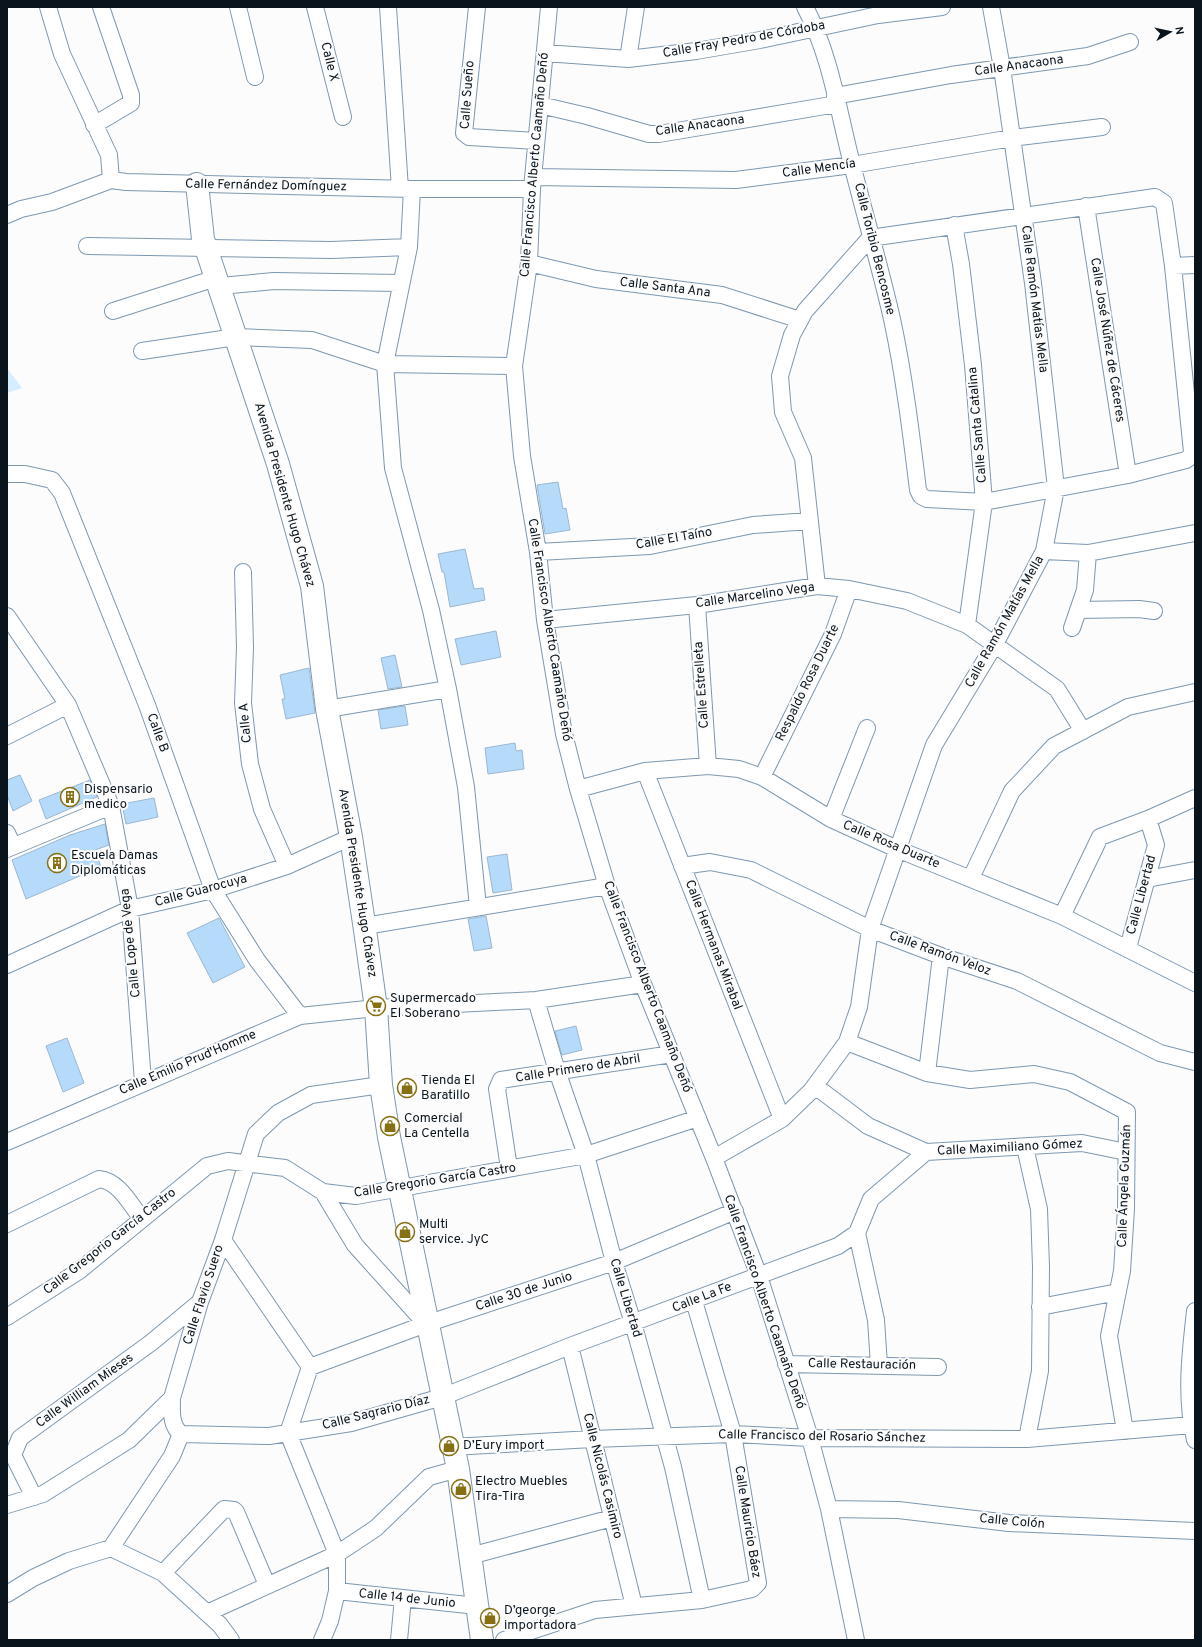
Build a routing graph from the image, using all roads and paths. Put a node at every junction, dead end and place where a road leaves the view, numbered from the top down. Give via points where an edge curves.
1 (48, 7) edge
2 (101, 7) edge
3 (238, 7) edge
4 (315, 7) edge
5 (388, 7) edge
6 (477, 7) edge
7 (549, 7) edge
8 (636, 7) edge
9 (806, 7) edge
10 (942, 7) edge
11 (991, 7) edge
12 (817, 29) junction
13 (1130, 42) dead end
14 (545, 53) junction
15 (628, 59) junction
16 (1002, 68) junction
17 (255, 77) dead end
18 (836, 100) junction
19 (540, 105) junction
20 (343, 117) dead end
21 (94, 125) junction
22 (1102, 127) dead end
23 (1012, 138) junction
24 (536, 141) junction
25 (852, 165) junction
26 (111, 180) junction
27 (532, 183) junction
28 (197, 184) junction
29 (406, 189) junction
30 (1086, 206) junction
31 (1024, 215) junction
32 (7, 216) edge
33 (954, 225) junction
34 (870, 238) junction
35 (87, 246) dead end
36 (409, 247) junction
37 (206, 248) junction
38 (529, 263) junction
39 (1195, 265) edge
40 (1173, 266) junction
41 (218, 282) junction
42 (400, 283) junction
43 (113, 311) dead end
44 (800, 320) junction
45 (236, 337) junction
46 (142, 351) dead end
47 (385, 364) junction
48 (514, 366) junction
49 (7, 474) edge
50 (1128, 475) junction
51 (1056, 488) junction
52 (984, 502) junction
53 (810, 520) junction
54 (1195, 533) edge
55 (1044, 551) junction
56 (538, 552) junction
57 (1088, 553) junction
58 (244, 572) dead end
59 (817, 586) junction
60 (849, 589) junction
61 (697, 605) junction
62 (1078, 610) junction
63 (1154, 611) dead end
64 (7, 616) edge
65 (545, 620) junction
66 (967, 625) junction
67 (1072, 628) dead end
68 (995, 644) junction
69 (448, 689) junction
70 (1195, 692) edge
71 (68, 706) junction
72 (327, 709) junction
73 (867, 728) dead end
74 (1084, 730) junction
75 (7, 736) edge
76 (708, 766) junction
77 (645, 771) junction
78 (762, 777) junction
79 (578, 788) junction
80 (1195, 798) edge
81 (110, 806) junction
82 (831, 819) junction
83 (1148, 819) junction
84 (351, 837) junction
85 (9, 843) edge
86 (897, 849) junction
87 (287, 866) junction
88 (682, 866) junction
89 (1195, 870) edge
90 (971, 878) junction
91 (1147, 879) junction
92 (607, 886) junction
93 (213, 890) junction
94 (478, 907) junction
95 (130, 909) junction
96 (1062, 916) junction
97 (365, 926) junction
98 (870, 929) junction
99 (1128, 948) junction
100 (941, 956) junction
101 (7, 965) edge
102 (1194, 981) edge
103 (643, 984) junction
104 (536, 1000) junction
105 (376, 1008) junction
106 (300, 1016) junction
107 (847, 1042) junction
108 (672, 1054) junction
109 (1195, 1062) edge
110 (557, 1072) junction
111 (927, 1073) junction
112 (143, 1082) junction
113 (381, 1085) junction
114 (815, 1086) junction
115 (698, 1118) junction
116 (782, 1119) junction
117 (7, 1142) edge
118 (1025, 1148) junction
119 (926, 1152) junction
120 (1126, 1152) junction
121 (586, 1155) junction
122 (714, 1158) junction
123 (247, 1164) junction
124 (509, 1168) junction
125 (400, 1187) junction
126 (323, 1192) junction
127 (735, 1211) junction
128 (142, 1219) junction
129 (7, 1224) edge
130 (857, 1233) junction
131 (223, 1240) junction
132 (614, 1262) junction
133 (759, 1276) junction
134 (1118, 1292) junction
135 (694, 1301) junction
136 (200, 1302) junction
137 (1040, 1307) junction
138 (1195, 1311) edge
139 (7, 1317) edge
140 (633, 1323) junction
141 (426, 1324) junction
142 (570, 1346) junction
143 (786, 1364) junction
144 (878, 1364) junction
145 (1192, 1365) edge
146 (310, 1367) junction
147 (938, 1367) dead end
148 (442, 1397) junction
149 (172, 1398) junction
150 (1125, 1431) junction
151 (288, 1433) junction
152 (1193, 1433) edge
153 (181, 1434) junction
154 (733, 1434) junction
155 (663, 1436) junction
156 (592, 1438) junction
157 (810, 1438) junction
158 (1028, 1439) junction
159 (452, 1447) junction
160 (458, 1469) junction
161 (34, 1496) junction
162 (7, 1505) edge
163 (830, 1509) junction
164 (612, 1518) junction
165 (1195, 1531) edge
166 (111, 1548) junction
167 (337, 1554) junction
168 (470, 1556) junction
169 (163, 1573) junction
170 (267, 1585) junction
171 (337, 1591) junction
172 (7, 1594) edge
173 (403, 1598) junction
174 (702, 1600) junction
175 (477, 1606) junction
176 (634, 1606) junction
177 (207, 1613) junction
178 (231, 1640) edge
179 (322, 1640) edge
180 (399, 1640) edge
181 (482, 1640) edge
182 (504, 1640) edge
183 (856, 1640) edge

1 - 21 street via 62,54
2 - 21 street via 131,94 131,103
3 - 17 street
4 - 20 street, Calle X
5 - 29 street
6 - 24 street, Calle Sueño via 464,133 469,137
7 - 14 street, Calle Francisco Alberto Caamaño Deñó
8 - 15 street
9 - 12 street, Calle Toribio Bencosme
10 - 12 street, Calle Fray Pedro de Córdoba via 878,15
11 - 16 street, Calle Ramón Matías Mella
12 - 15 street, Calle Fray Pedro de Córdoba via 696,51
12 - 18 street, Calle Toribio Bencosme
13 - 16 street, Calle Anacaona via 1088,56
14 - 15 street, Calle Fray Pedro de Córdoba
14 - 19 street, Calle Francisco Alberto Caamaño Deñó
16 - 18 street, Calle Anacaona via 951,75
16 - 23 street, Calle Ramón Matías Mella
18 - 19 street, Calle Anacaona via 659,134 649,134
18 - 25 street, Calle Toribio Bencosme
19 - 24 street, Calle Francisco Alberto Caamaño Deñó
21 - 26 street via 109,155
22 - 23 street, Calle Mencía
23 - 25 street, Calle Mencía
23 - 31 street, Calle Ramón Matías Mella
24 - 27 street, Calle Francisco Alberto Caamaño Deñó
25 - 27 street, Calle Mencía via 736,180
25 - 34 street, Calle Toribio Bencosme
26 - 28 street, Calle Fernández Domínguez
26 - 32 street, Calle Fernández Domínguez via 52,202 21,209
27 - 29 street, Calle Fernández Domínguez
27 - 38 street, Calle Francisco Alberto Caamaño Deñó
28 - 29 street, Calle Fernández Domínguez
28 - 37 main road, Avenida Presidente Hugo Chávez
29 - 36 street
30 - 31 street
30 - 40 street via 1155,197 1160,199 1164,203
30 - 50 street, Calle José Núñez de Cáceres
31 - 33 street
31 - 51 street, Calle Ramón Matías Mella via 1034,283
33 - 34 street
33 - 52 street, Calle Santa Catalina via 973,365
34 - 44 street via 805,311
34 - 52 street, Calle Toribio Bencosme via 892,319 906,396 918,490 921,496 927,499
35 - 37 street
36 - 37 street via 331,250
36 - 42 street
37 - 41 main road, Avenida Presidente Hugo Chávez
38 - 44 street, Calle Santa Ana via 596,279 722,294
38 - 48 street, Calle Francisco Alberto Caamaño Deñó
39 - 40 street
40 - 50 street via 1192,452 1186,460
41 - 42 street
41 - 43 street
41 - 45 main road, Avenida Presidente Hugo Chávez
42 - 47 street
44 - 53 street via 792,335 780,376 783,412 802,458
45 - 46 street
45 - 47 street via 312,340
45 - 72 main road, Avenida Presidente Hugo Chávez via 278,464 312,586
47 - 48 street
47 - 69 street via 393,468 431,610
48 - 56 street, Calle Francisco Alberto Caamaño Deñó via 522,456
49 - 93 street, Calle B via 25,474 52,480 62,493 147,705
50 - 51 street
51 - 52 street
51 - 55 street, Calle Ramón Matías Mella
52 - 66 street, Calle Santa Catalina
53 - 56 street, Calle El Taíno via 753,525 650,546
53 - 59 street
54 - 57 street
55 - 57 street
55 - 68 street, Calle Ramón Matías Mella
56 - 65 street, Calle Francisco Alberto Caamaño Deñó
57 - 62 street via 1085,590
58 - 87 street, Calle A via 243,703 250,764 262,809
59 - 60 street, Calle Marcelino Vega
59 - 61 street, Calle Marcelino Vega
60 - 66 street, Calle Marcelino Vega via 907,601
60 - 78 street, Respaldo Rosa Duarte via 833,634
61 - 65 street, Calle Marcelino Vega
61 - 76 street, Calle Estrelleta
62 - 63 street
62 - 67 street
64 - 71 street, Calle Lope de Vega
65 - 79 street, Calle Francisco Alberto Caamaño Deñó via 564,734
66 - 68 street, Calle Marcelino Vega
68 - 74 street, Calle Marcelino Vega via 1057,689
68 - 86 street, Calle Ramón Matías Mella via 934,745
69 - 72 street
69 - 94 street via 466,787
70 - 74 street via 1128,707
71 - 75 street
71 - 81 street, Calle Lope de Vega
72 - 84 main road, Avenida Presidente Hugo Chávez
73 - 82 street
74 - 90 street via 1054,746 1012,791
76 - 77 street, Calle Rosa Duarte
76 - 78 street, Calle Rosa Duarte via 739,769
77 - 79 street, Calle Rosa Duarte
77 - 88 street, Calle Hermanas Mirabal
78 - 82 street, Calle Rosa Duarte
79 - 92 street, Calle Francisco Alberto Caamaño Deñó
80 - 83 street
81 - 85 street
81 - 95 street, Calle Lope de Vega
82 - 86 street, Calle Rosa Duarte
83 - 91 street, Calle Libertad via 1156,845
83 - 96 street via 1100,837
84 - 87 street, Calle Guarocuya
84 - 97 main road, Avenida Presidente Hugo Chávez
86 - 90 street, Calle Rosa Duarte
86 - 98 street, Calle Ramón Matías Mella
87 - 93 street, Calle Guarocuya
88 - 98 street, Calle Ramón Veloz via 710,862 751,870
88 - 116 street, Calle Hermanas Mirabal
89 - 91 street
90 - 96 street, Calle Rosa Duarte
91 - 99 street, Calle Libertad
92 - 94 street
92 - 103 street, Calle Francisco Alberto Caamaño Deñó
93 - 95 street, Calle Guarocuya
93 - 106 street, Calle B via 257,960
94 - 97 street
95 - 101 street, Calle Guarocuya
95 - 112 street, Calle Lope de Vega
96 - 99 street, Calle Rosa Duarte
97 - 105 main road, Avenida Presidente Hugo Chávez
98 - 100 street, Calle Ramón Veloz
98 - 107 street, Calle Ramón Matías Mella via 859,1007
99 - 102 street, Calle Rosa Duarte
100 - 109 street, Calle Ramón Veloz via 1017,981 1160,1053
100 - 111 street
103 - 104 street, Calle Emilio Prud'Homme
103 - 108 street, Calle Francisco Alberto Caamaño Deñó
104 - 105 street, Calle Emilio Prud'Homme
104 - 110 street, Calle Libertad
105 - 106 street, Calle Emilio Prud'Homme
105 - 113 main road, Avenida Presidente Hugo Chávez
106 - 112 street, Calle Emilio Prud'Homme
107 - 111 street, Calle Ángela Guzmán
107 - 114 street, Calle Ramón Matías Mella
108 - 110 street, Calle Primero de Abril
108 - 115 street, Calle Francisco Alberto Caamaño Deñó
110 - 121 street, Calle Libertad
110 - 124 street, Calle Primero de Abril via 501,1080 497,1085
111 - 120 street, Calle Ángela Guzmán via 970,1080 1034,1074 1070,1082 1127,1112
112 - 117 street, Calle Emilio Prud'Homme
113 - 123 street, Calle Flavio Suero via 311,1095 278,1113 256,1134
113 - 125 main road, Avenida Presidente Hugo Chávez
114 - 116 street, Calle Ramón Matías Mella
114 - 119 street, Calle Maximiliano Gómez via 868,1126
115 - 121 street, Calle Gregorio García Castro
115 - 122 street, Calle Francisco Alberto Caamaño Deñó
116 - 122 street, Calle Ramón Matías Mella
118 - 119 street, Calle Maximiliano Gómez
118 - 120 street, Calle Maximiliano Gómez via 1082,1143
118 - 137 street via 1039,1209
119 - 130 street via 871,1199
120 - 134 street, Calle Ángela Guzmán via 1126,1209
121 - 124 street, Calle Gregorio García Castro
121 - 132 street, Calle Libertad
122 - 127 street, Calle Francisco Alberto Caamaño Deñó
123 - 126 street, Calle Gregorio García Castro via 285,1168
123 - 128 street, Calle Gregorio García Castro via 228,1161 207,1166
123 - 131 street, Calle Flavio Suero
124 - 125 street, Calle Gregorio García Castro
125 - 126 street, Calle Gregorio García Castro via 356,1196
125 - 141 main road, Avenida Presidente Hugo Chávez
126 - 141 street via 355,1245
127 - 132 street, Calle 30 de Junio
127 - 133 street, Calle Francisco Alberto Caamaño Deñó
128 - 129 street via 114,1184 99,1179
128 - 139 street, Calle Gregorio García Castro via 79,1271
130 - 133 street, Calle La Fe via 838,1246
130 - 144 street via 876,1320
131 - 136 street, Calle Flavio Suero
131 - 146 street
132 - 140 street, Calle Libertad
132 - 141 street, Calle 30 de Junio
133 - 135 street, Calle La Fe
133 - 143 street, Calle Francisco Alberto Caamaño Deñó
134 - 137 street
134 - 150 street, Calle Ángela Guzmán via 1109,1336
135 - 140 street, Calle La Fe
135 - 154 street, Calle Mauricio Báez
136 - 149 street, Calle Flavio Suero
136 - 161 street, Calle William Mieses via 152,1342 20,1438 13,1455
137 - 158 street via 1040,1371
138 - 145 street
140 - 142 street, Calle La Fe
140 - 155 street, Calle Libertad
141 - 146 street, Calle 30 de Junio
141 - 148 main road, Avenida Presidente Hugo Chávez
142 - 148 street, Calle La Fe
142 - 156 street, Calle Nicolás Casimiro
143 - 144 street, Calle Restauración
143 - 157 street, Calle Francisco Alberto Caamaño Deñó
144 - 147 street, Calle Restauración
145 - 152 street
146 - 151 street
148 - 151 street, Calle Sagrario Díaz via 350,1422
148 - 159 main road, Avenida Presidente Hugo Chávez
149 - 153 street via 172,1416 176,1430
149 - 161 street, Calle Flavio Suero via 129,1440 43,1494
150 - 152 street, Calle Francisco del Rosario Sánchez
150 - 158 street, Calle Francisco del Rosario Sánchez
151 - 153 street, Calle Sagrario Díaz via 269,1436
151 - 167 street
153 - 166 street via 172,1456
154 - 155 street, Calle Francisco del Rosario Sánchez
154 - 157 street, Calle Francisco del Rosario Sánchez
154 - 174 street, Calle Mauricio Báez via 758,1580 752,1588
155 - 156 street, Calle Francisco del Rosario Sánchez
155 - 174 street, Calle Libertad via 673,1466
156 - 159 street, Calle Francisco del Rosario Sánchez
156 - 164 street, Calle Nicolás Casimiro
157 - 158 street, Calle Francisco del Rosario Sánchez
157 - 163 street, Calle Francisco Alberto Caamaño Deñó
159 - 160 main road, Avenida Presidente Hugo Chávez
160 - 167 street via 429,1477 376,1528
160 - 168 main road, Avenida Presidente Hugo Chávez
161 - 162 street, Calle Flavio Suero
163 - 165 street, Calle Colón via 898,1510 1009,1523
163 - 183 street, Calle Francisco Alberto Caamaño Deñó
164 - 168 street
164 - 176 street, Calle Nicolás Casimiro
166 - 169 street
166 - 172 street via 69,1561
167 - 170 street
167 - 171 street
168 - 175 main road, Avenida Presidente Hugo Chávez
169 - 170 street via 224,1509 228,1508 236,1512
169 - 177 street
170 - 177 street
171 - 173 street, Calle 14 de Junio
171 - 179 street via 330,1621
173 - 175 street, Calle 14 de Junio
173 - 180 street
174 - 176 street, Calle Mauricio Báez
175 - 181 main road, Avenida Presidente Hugo Chávez
176 - 182 street, Calle Mauricio Báez via 595,1610
177 - 178 street

